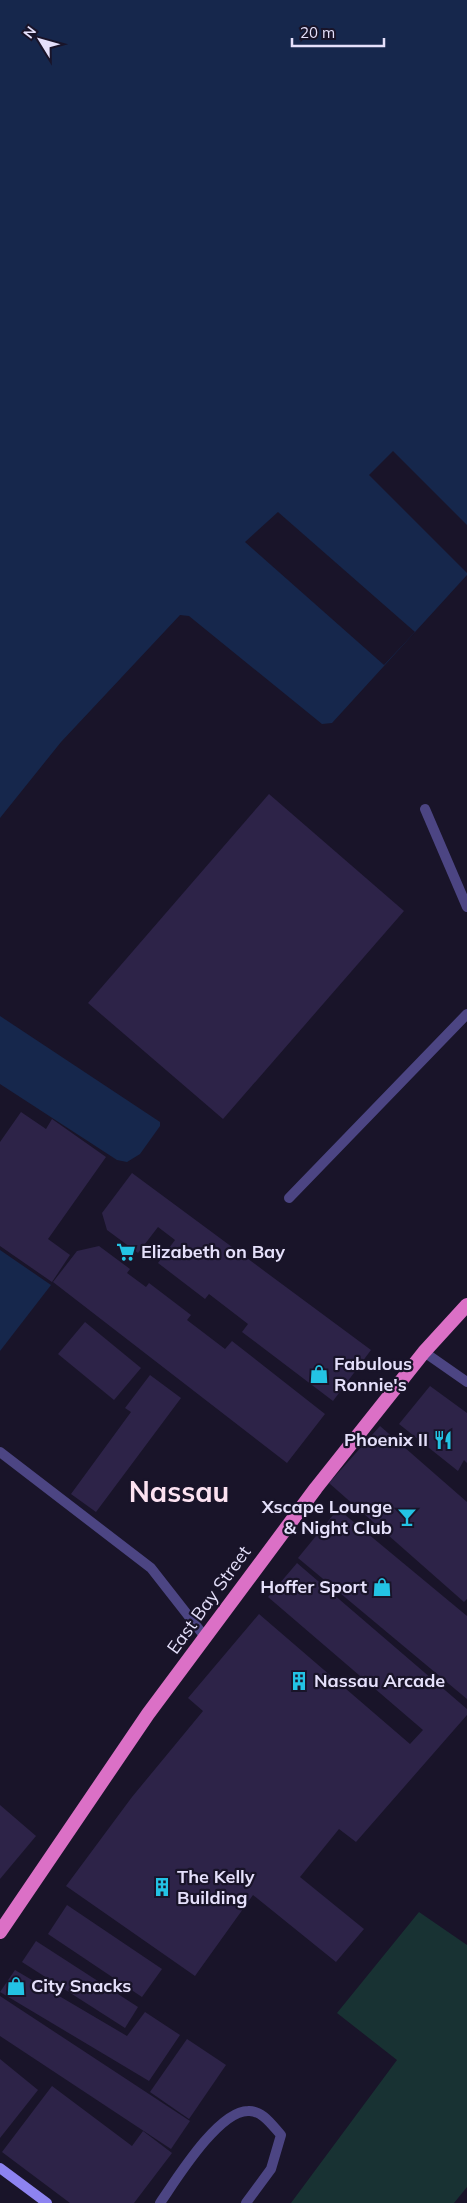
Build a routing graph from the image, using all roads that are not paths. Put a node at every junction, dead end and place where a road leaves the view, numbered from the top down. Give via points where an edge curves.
1 (425, 808) dead end
2 (467, 907) edge
3 (467, 1014) edge
4 (289, 1198) dead end
5 (467, 1305) edge
6 (424, 1352) junction
7 (467, 1382) edge
8 (0, 1452) edge
9 (205, 1637) junction
10 (0, 1932) edge
11 (0, 2168) edge
12 (47, 2203) edge
13 (160, 2203) edge
14 (246, 2203) edge

1 - 2 street
3 - 4 street
5 - 6 highway, East Bay Street
6 - 7 street
6 - 9 highway, East Bay Street via 316,1488
8 - 9 street via 151,1568
9 - 10 highway, East Bay Street via 148,1714
11 - 12 main road
13 - 14 street via 216,2129 235,2114 249,2110 267,2118 280,2135 271,2169

